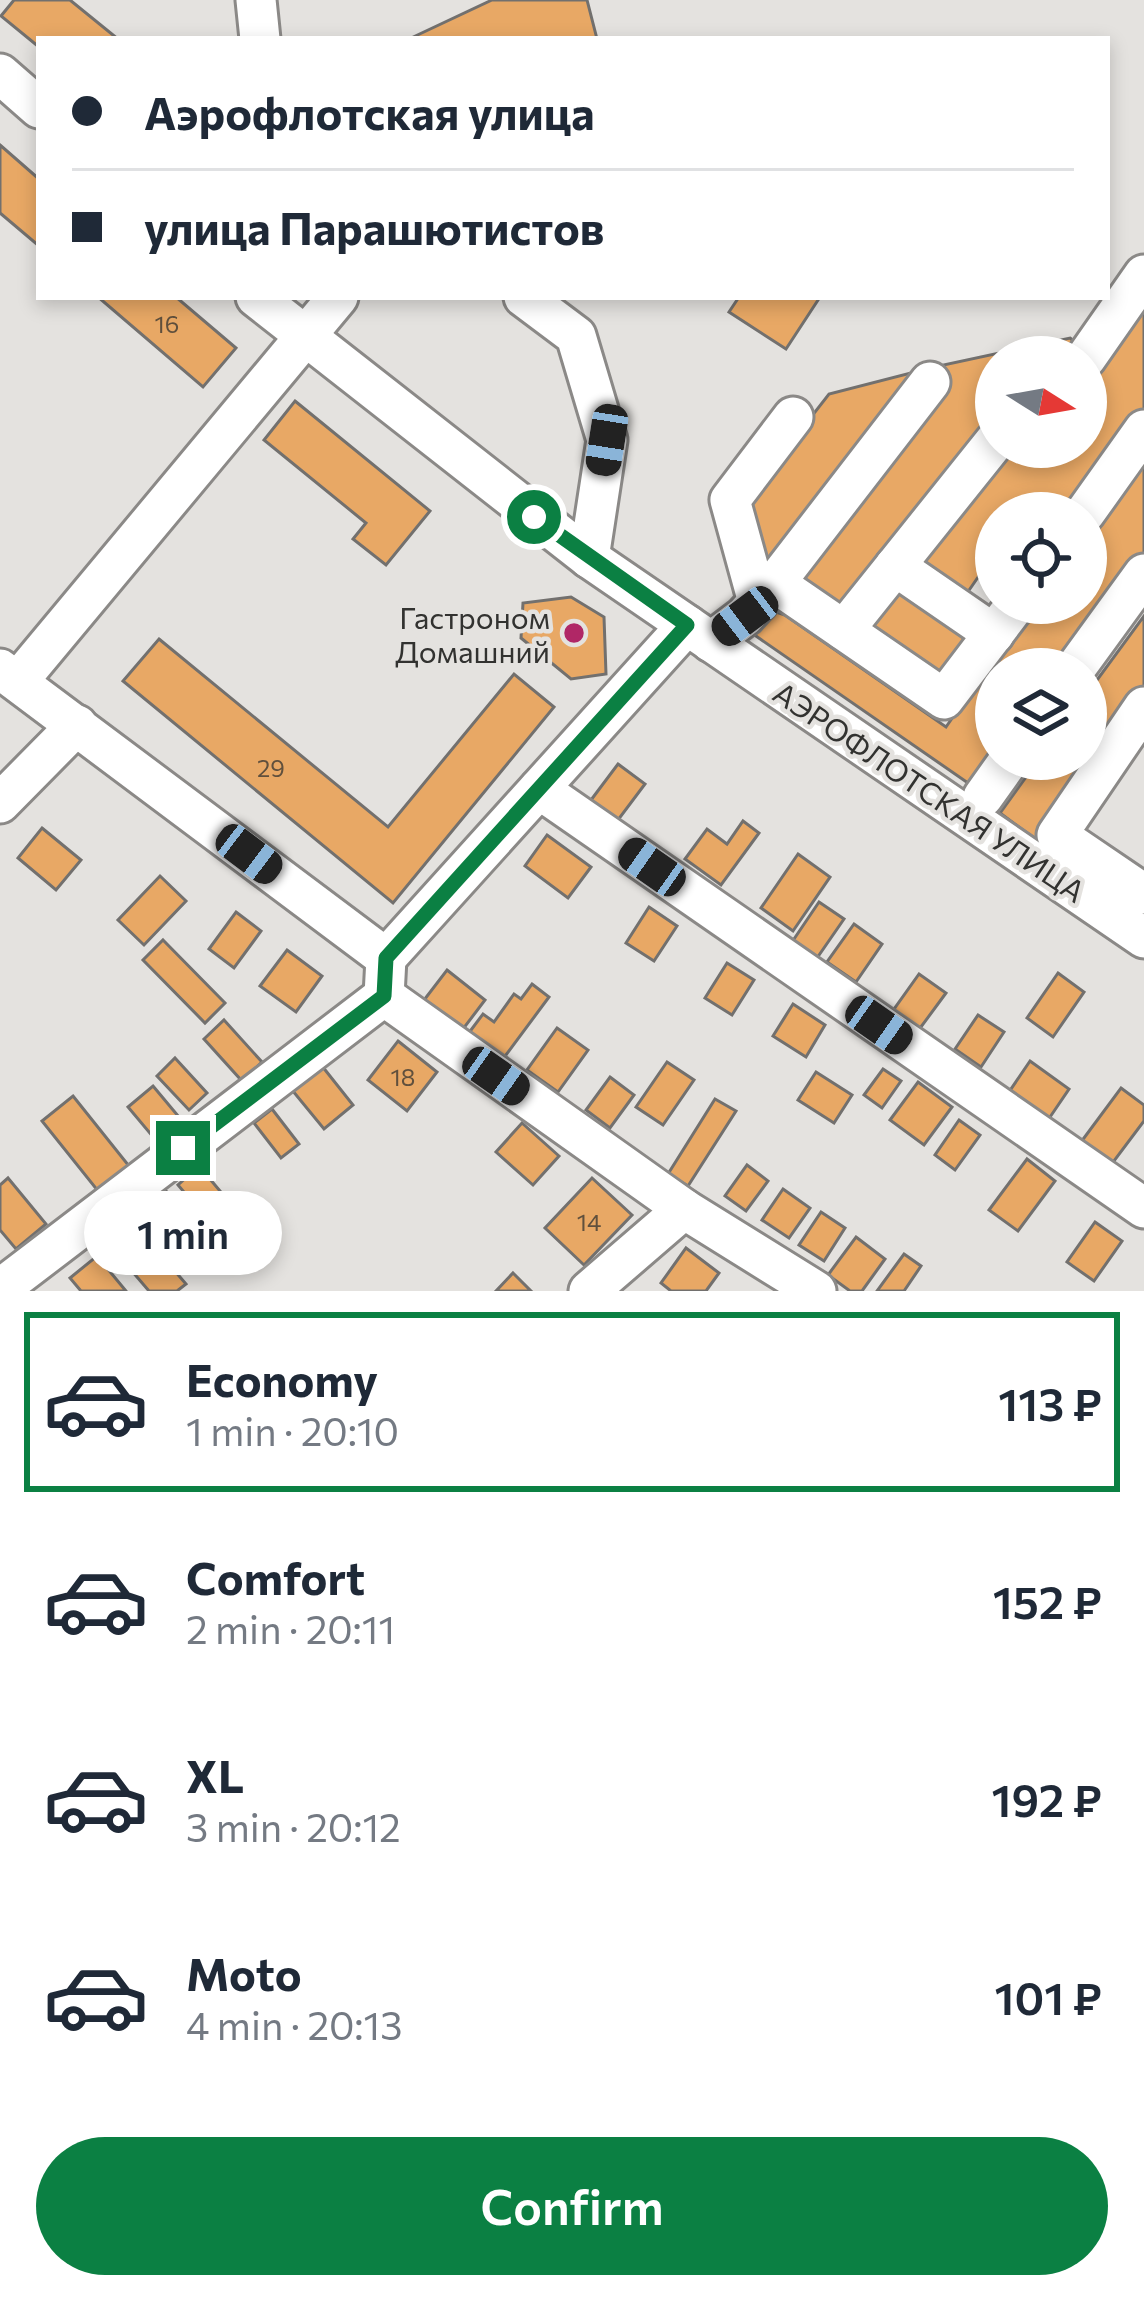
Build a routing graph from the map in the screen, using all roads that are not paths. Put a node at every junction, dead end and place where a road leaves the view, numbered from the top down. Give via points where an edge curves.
1 (256, 0) edge
2 (260, 36) edge
3 (0, 74) edge
4 (36, 105) edge
5 (1144, 275) edge
6 (259, 300) edge
7 (335, 300) edge
8 (528, 300) edge
9 (1101, 336) edge
10 (303, 338) junction
11 (930, 382) dead end
12 (793, 418) dead end
13 (1144, 430) edge
14 (975, 466) edge
15 (1100, 492) edge
16 (589, 558) junction
17 (895, 566) junction
18 (1144, 574) edge
19 (766, 592) junction
20 (975, 603) edge
21 (1001, 624) edge
22 (844, 630) junction
23 (699, 633) junction
24 (1091, 648) edge
25 (9, 674) edge
26 (1144, 707) edge
27 (77, 725) junction
28 (995, 780) edge
29 (539, 789) junction
30 (983, 797) dead end
31 (0, 803) edge
32 (1144, 894) edge
33 (1144, 938) edge
34 (385, 977) junction
35 (1144, 1208) edge
36 (684, 1209) junction
37 (0, 1289) edge
38 (589, 1291) edge
39 (816, 1291) edge

1 - 2 street
3 - 4 street
5 - 9 street
6 - 10 street, АЭРОФЛОТСКАЯ УЛИЦА
7 - 10 street
8 - 16 street via 576,336 607,440
10 - 16 street, АЭРОФЛОТСКАЯ УЛИЦА
10 - 25 street
11 - 19 street
12 - 19 street via 730,500
13 - 15 street
14 - 17 street
16 - 23 street, АЭРОФЛОТСКАЯ УЛИЦА
17 - 20 street
17 - 22 street
18 - 24 street
19 - 22 street
19 - 23 street
21 - 22 street via 944,699
23 - 29 street
23 - 33 street, АЭРОФЛОТСКАЯ УЛИЦА
25 - 27 street
26 - 32 street via 1057,835
27 - 31 street
27 - 34 street
28 - 30 street
29 - 34 street
29 - 35 street
34 - 36 street
34 - 37 street
36 - 38 street
36 - 39 street

